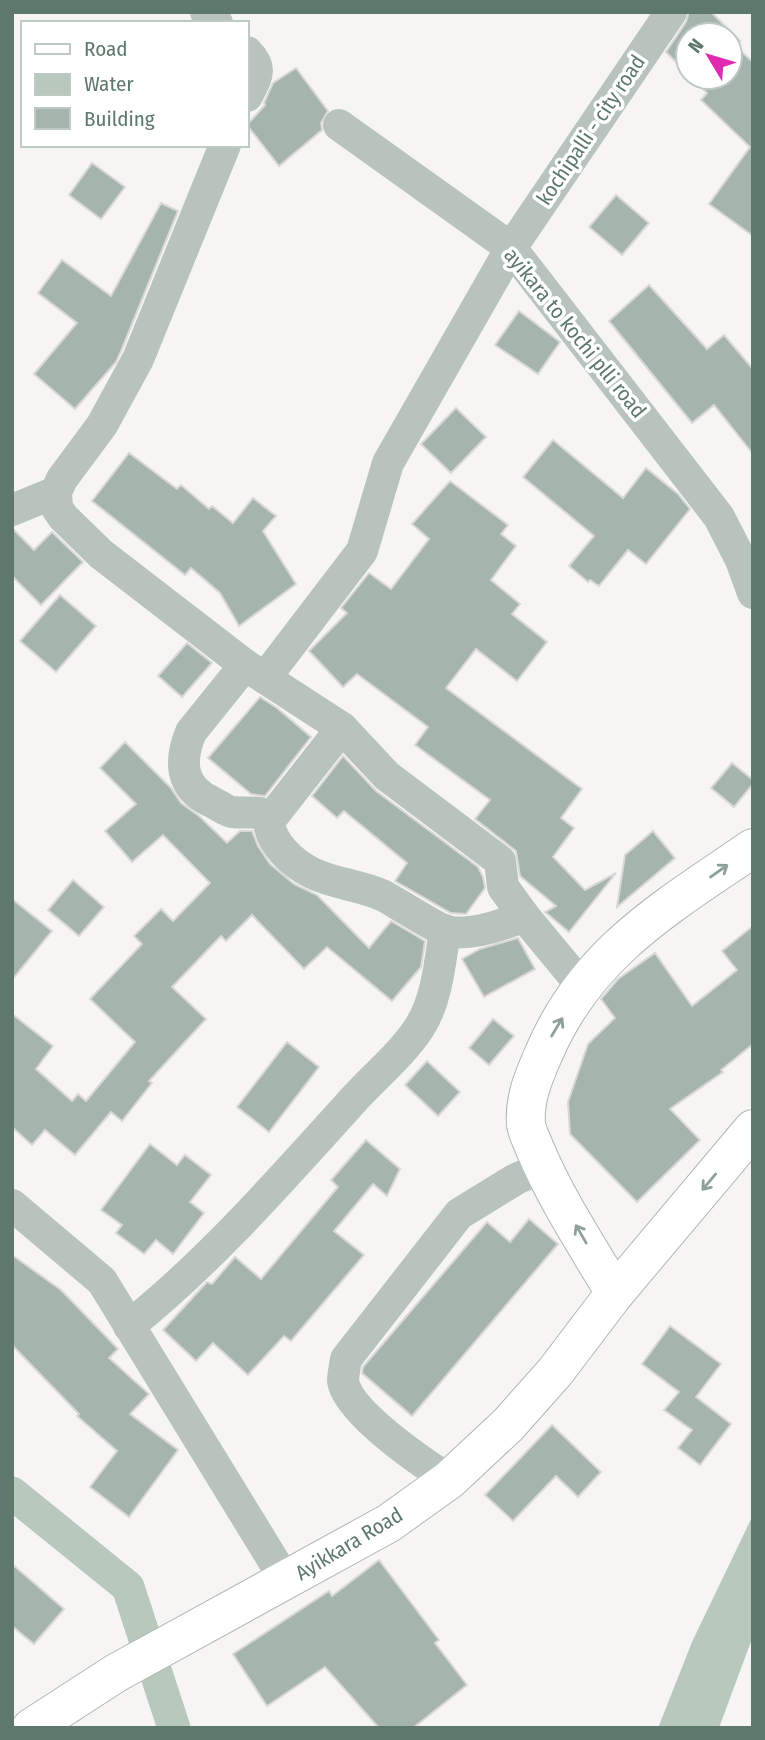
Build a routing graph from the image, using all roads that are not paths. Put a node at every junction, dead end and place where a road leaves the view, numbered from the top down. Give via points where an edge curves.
1 (671, 12) edge
2 (248, 53) edge
3 (248, 94) edge
4 (339, 125) dead end
5 (224, 147) edge
6 (511, 248) junction
7 (57, 492) junction
8 (12, 510) edge
9 (753, 593) edge
10 (255, 671) junction
11 (342, 728) junction
12 (269, 821) junction
13 (753, 848) edge
14 (524, 916) junction
15 (445, 930) junction
16 (582, 986) junction
17 (753, 1129) edge
18 (543, 1167) junction
19 (12, 1205) edge
20 (615, 1293) junction
21 (129, 1326) junction
22 (449, 1480) junction
23 (286, 1581) junction
24 (40, 1724) edge

1 - 6 street, kochipalli - city road
2 - 3 street via 258,72
4 - 6 street, ayikara to kochi plli road
5 - 7 street via 138,359 102,425 62,478
6 - 9 street, ayikara to kochi plli road via 719,517
6 - 10 street, kochipalli - city road via 388,463 362,551
7 - 8 street
7 - 10 street via 57,508 63,517 101,554
10 - 11 street
10 - 12 street, kochipalli - city road via 191,732 183,762 189,785 202,798 230,812 260,813
11 - 12 street
11 - 14 street via 387,776 500,861 503,887
12 - 15 street via 270,834 287,855 312,873 380,894
16 -> 13 main road via 610,953 646,922
14 - 15 street via 464,932
14 - 16 street
15 - 21 street via 432,998 420,1027 239,1226
18 -> 16 main road via 526,1126 529,1087 550,1039
17 -> 20 main road, Ayikkara Road
20 -> 18 main road
18 - 22 street via 459,1214 346,1359 343,1382 358,1407 391,1440
19 - 21 street via 102,1281
20 - 22 main road, Ayikkara Road via 532,1399
21 - 23 street
22 - 23 main road, Ayikkara Road via 389,1523
23 - 24 main road, Ayikkara Road via 116,1673

